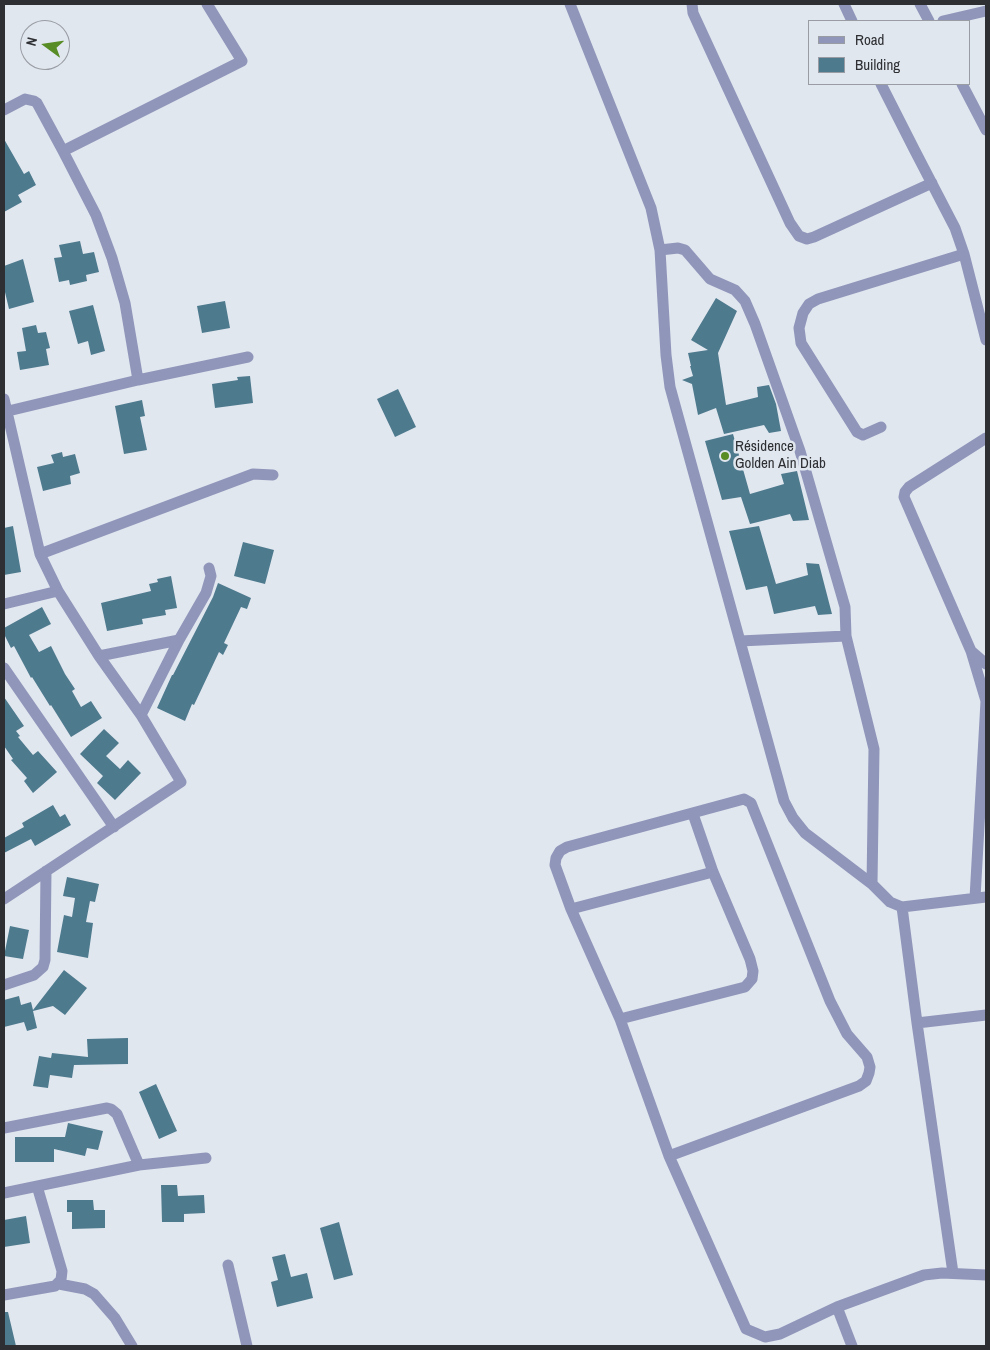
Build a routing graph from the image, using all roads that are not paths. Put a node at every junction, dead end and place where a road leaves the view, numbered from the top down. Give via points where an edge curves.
1 (207, 4) edge
2 (570, 4) edge
3 (692, 4) edge
4 (844, 4) edge
5 (920, 4) edge
6 (986, 11) edge
7 (852, 20) edge
8 (928, 20) edge
9 (946, 20) edge
10 (882, 85) edge
11 (963, 85) edge
12 (4, 110) edge
13 (986, 129) edge
14 (63, 151) junction
15 (932, 183) junction
16 (660, 250) junction
17 (964, 254) junction
18 (986, 340) edge
19 (248, 357) dead end
20 (138, 380) junction
21 (4, 398) edge
22 (5, 412) edge
23 (880, 427) dead end
24 (986, 438) edge
25 (273, 475) dead end
26 (40, 554) junction
27 (209, 568) dead end
28 (58, 591) junction
29 (4, 604) edge
30 (846, 636) junction
31 (179, 640) junction
32 (740, 641) junction
33 (971, 651) junction
34 (99, 656) junction
35 (986, 664) edge
36 (4, 668) edge
37 (141, 715) junction
38 (693, 814) junction
39 (114, 827) junction
40 (46, 871) junction
41 (713, 872) junction
42 (872, 884) junction
43 (981, 898) edge
44 (4, 899) edge
45 (902, 907) junction
46 (572, 908) junction
47 (4, 985) edge
48 (986, 1015) edge
49 (620, 1019) junction
50 (917, 1023) junction
51 (4, 1128) edge
52 (670, 1156) junction
53 (206, 1158) dead end
54 (139, 1165) junction
55 (37, 1186) junction
56 (4, 1193) edge
57 (228, 1265) dead end
58 (953, 1273) junction
59 (986, 1275) edge
60 (59, 1284) junction
61 (4, 1295) edge
62 (837, 1307) junction
63 (132, 1346) edge
64 (247, 1346) edge
65 (852, 1346) edge

1 - 14 street via 242,61
2 - 16 street via 645,189
3 - 15 street via 693,13 790,223 799,236 814,237
4 - 7 street
5 - 8 street
6 - 9 street
10 - 15 street
11 - 13 street
12 - 14 street via 25,99 34,101
14 - 20 street via 96,215 112,258 125,304
15 - 17 street via 956,228
16 - 30 street via 682,249 688,252 710,279 739,294 750,310 800,451 845,607
16 - 32 street via 670,386
17 - 18 street
17 - 23 street via 818,299 803,313 799,328 801,343 857,432 863,436
19 - 20 street
20 - 22 street
21 - 22 street
22 - 26 street
24 - 33 street via 909,487 904,498
25 - 26 street via 253,474
26 - 28 street
27 - 31 street via 209,585
28 - 29 street
28 - 34 street
30 - 32 street
30 - 42 street via 874,749
31 - 34 street
31 - 37 street
32 - 42 street via 784,801 792,818 805,833
33 - 35 street
33 - 43 street via 986,701
34 - 37 street
36 - 39 street
37 - 39 street via 181,782
38 - 41 street
38 - 46 street via 567,847 560,852 555,865
38 - 52 street via 744,799 751,803 830,1001 843,1028 861,1049 870,1067 866,1081 859,1086
39 - 40 street
40 - 44 street
40 - 47 street via 46,960 34,975
41 - 46 street
41 - 49 street via 750,959 752,979 745,987
42 - 45 street via 890,902
43 - 45 street
45 - 50 street
46 - 49 street
48 - 50 street
49 - 52 street
50 - 58 street
51 - 54 street via 112,1109
52 - 62 street via 746,1329 765,1337 780,1334
53 - 54 street
54 - 55 street
55 - 56 street
55 - 60 street via 62,1271
57 - 64 street
58 - 59 street
58 - 62 street via 918,1276
60 - 61 street
60 - 63 street via 94,1294 115,1318
62 - 65 street

